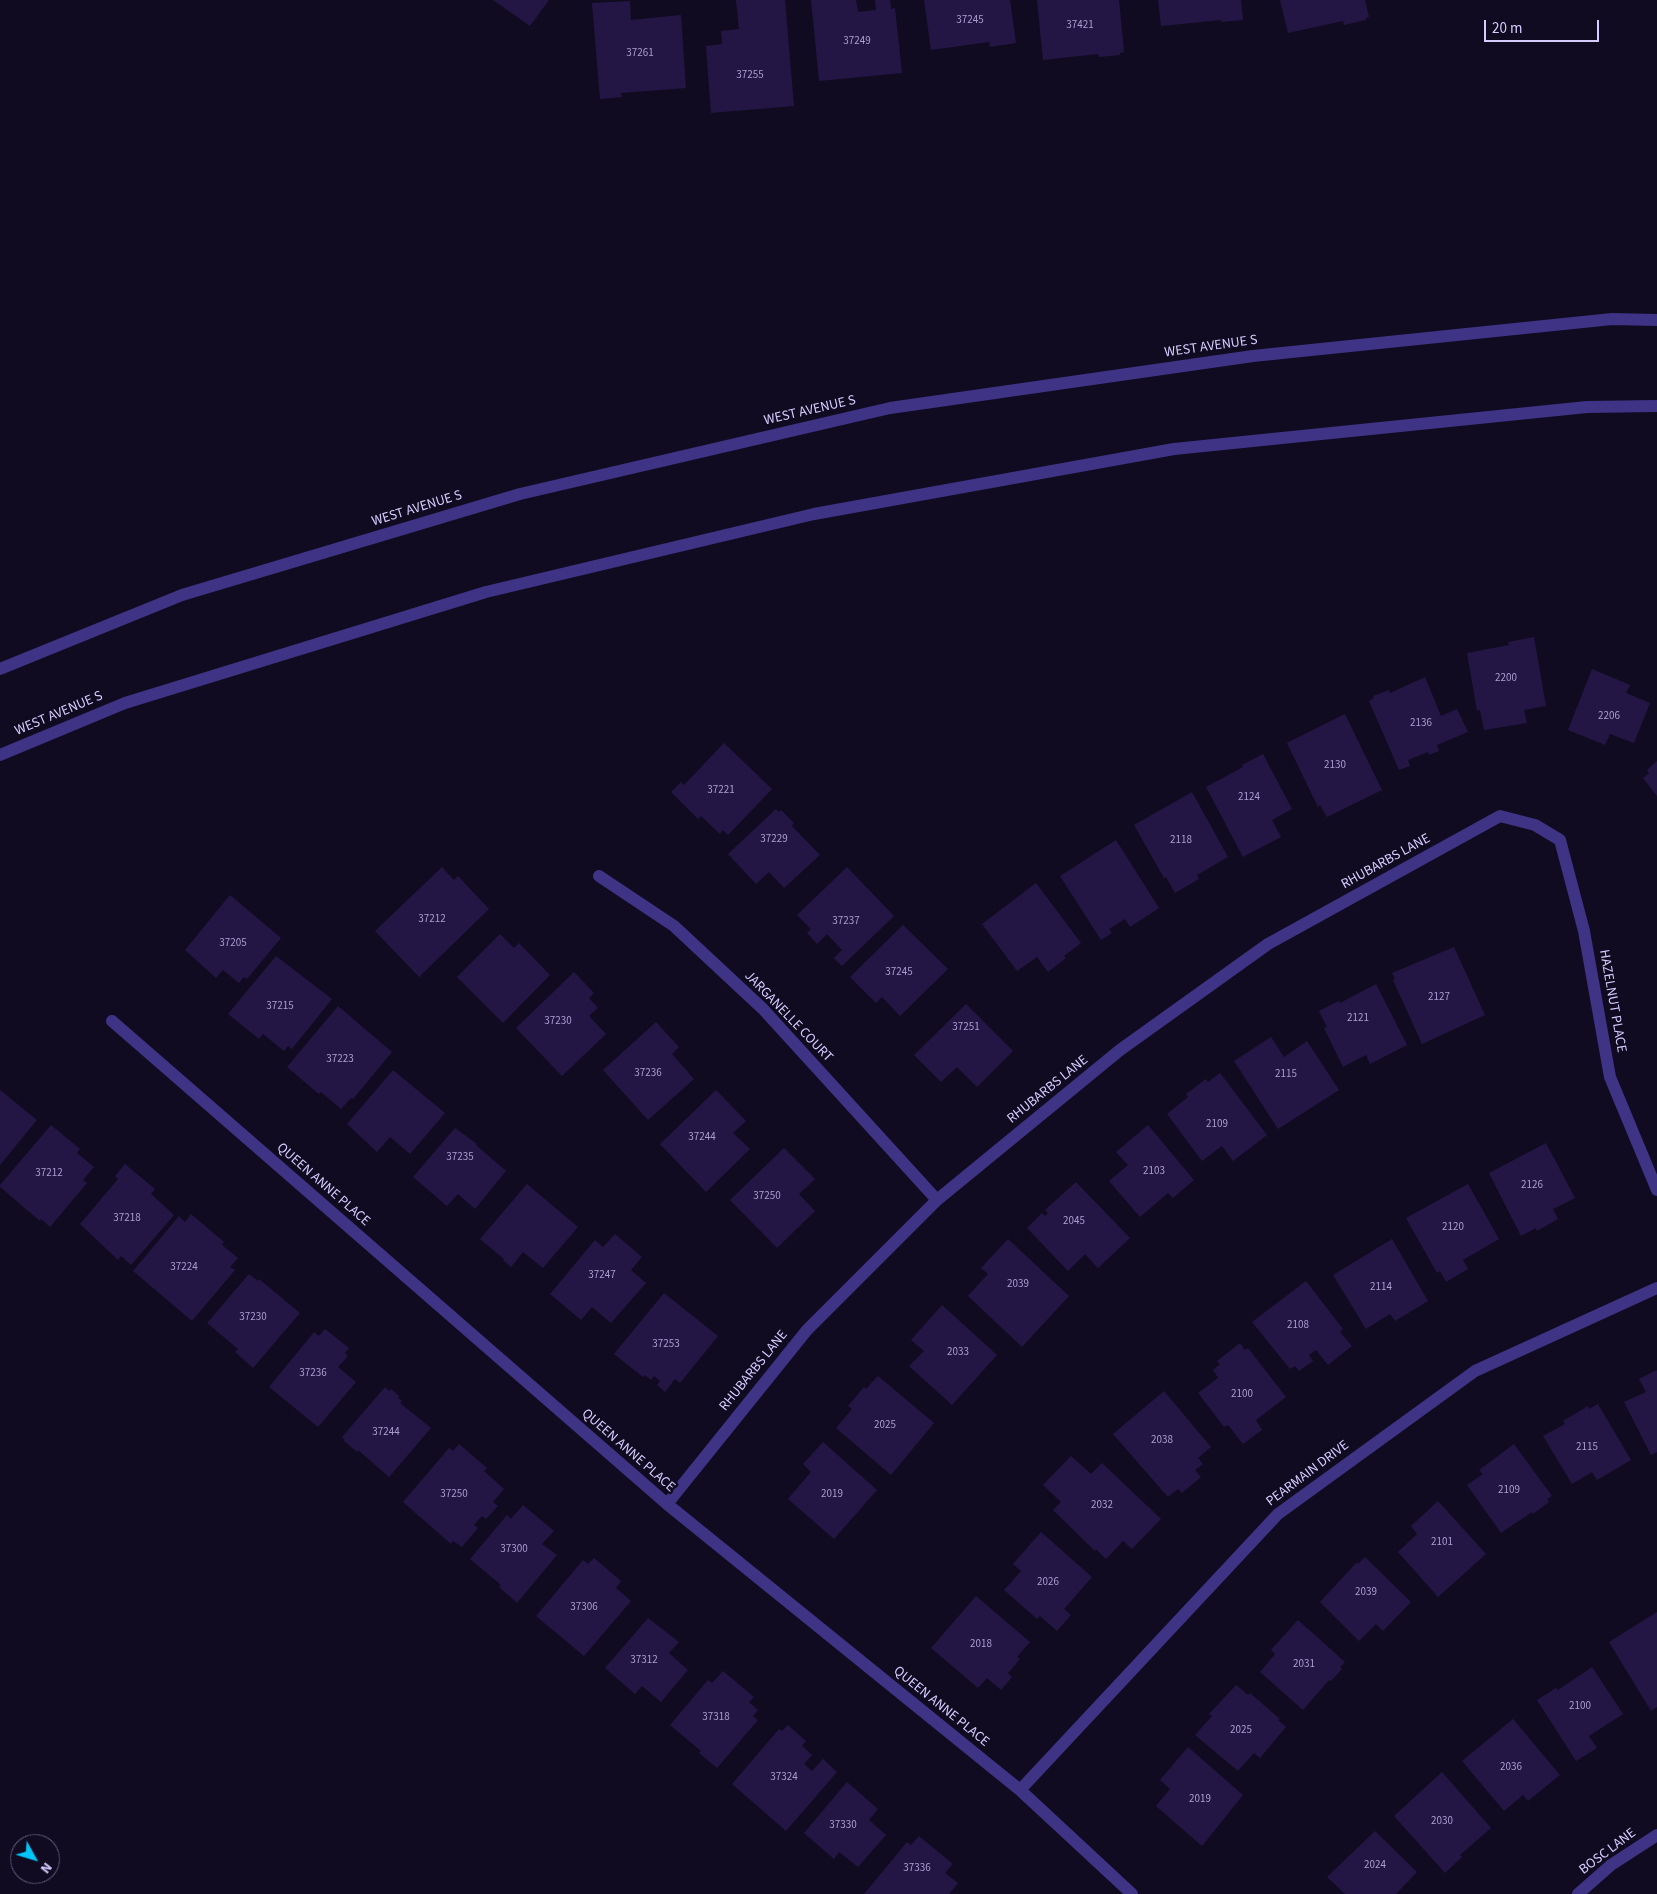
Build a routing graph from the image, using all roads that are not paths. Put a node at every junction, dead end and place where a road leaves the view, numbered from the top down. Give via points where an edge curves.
1 (1657, 320) edge
2 (1657, 406) edge
3 (0, 669) edge
4 (0, 755) edge
5 (1535, 825) joint
6 (599, 876) dead end
7 (112, 1021) dead end
8 (1657, 1190) edge
9 (937, 1200) junction
10 (1657, 1288) edge
11 (667, 1504) junction
12 (1020, 1790) junction
13 (1657, 1834) edge
14 (1132, 1894) edge
15 (1578, 1894) edge

1 - 3 street, WEST AVENUE S via 1612,319 1253,356 890,408 520,494 182,595
2 - 4 street, WEST AVENUE S via 1586,407 1174,449 814,514 486,592 126,703
5 - 8 street, HAZELNUT PLACE via 1560,840 1584,931 1610,1077
5 - 9 street, RHUBARBS LANE via 1500,816 1268,944 1120,1050
6 - 9 street, JARGANELLE COURT via 674,926 763,1009
7 - 11 street, QUEEN ANNE PLACE
9 - 11 street, RHUBARBS LANE via 807,1330
10 - 12 street, PEARMAIN DRIVE via 1475,1371 1278,1514
11 - 12 street, QUEEN ANNE PLACE
12 - 14 street, QUEEN ANNE PLACE
13 - 15 street, BOSC LANE via 1611,1865

